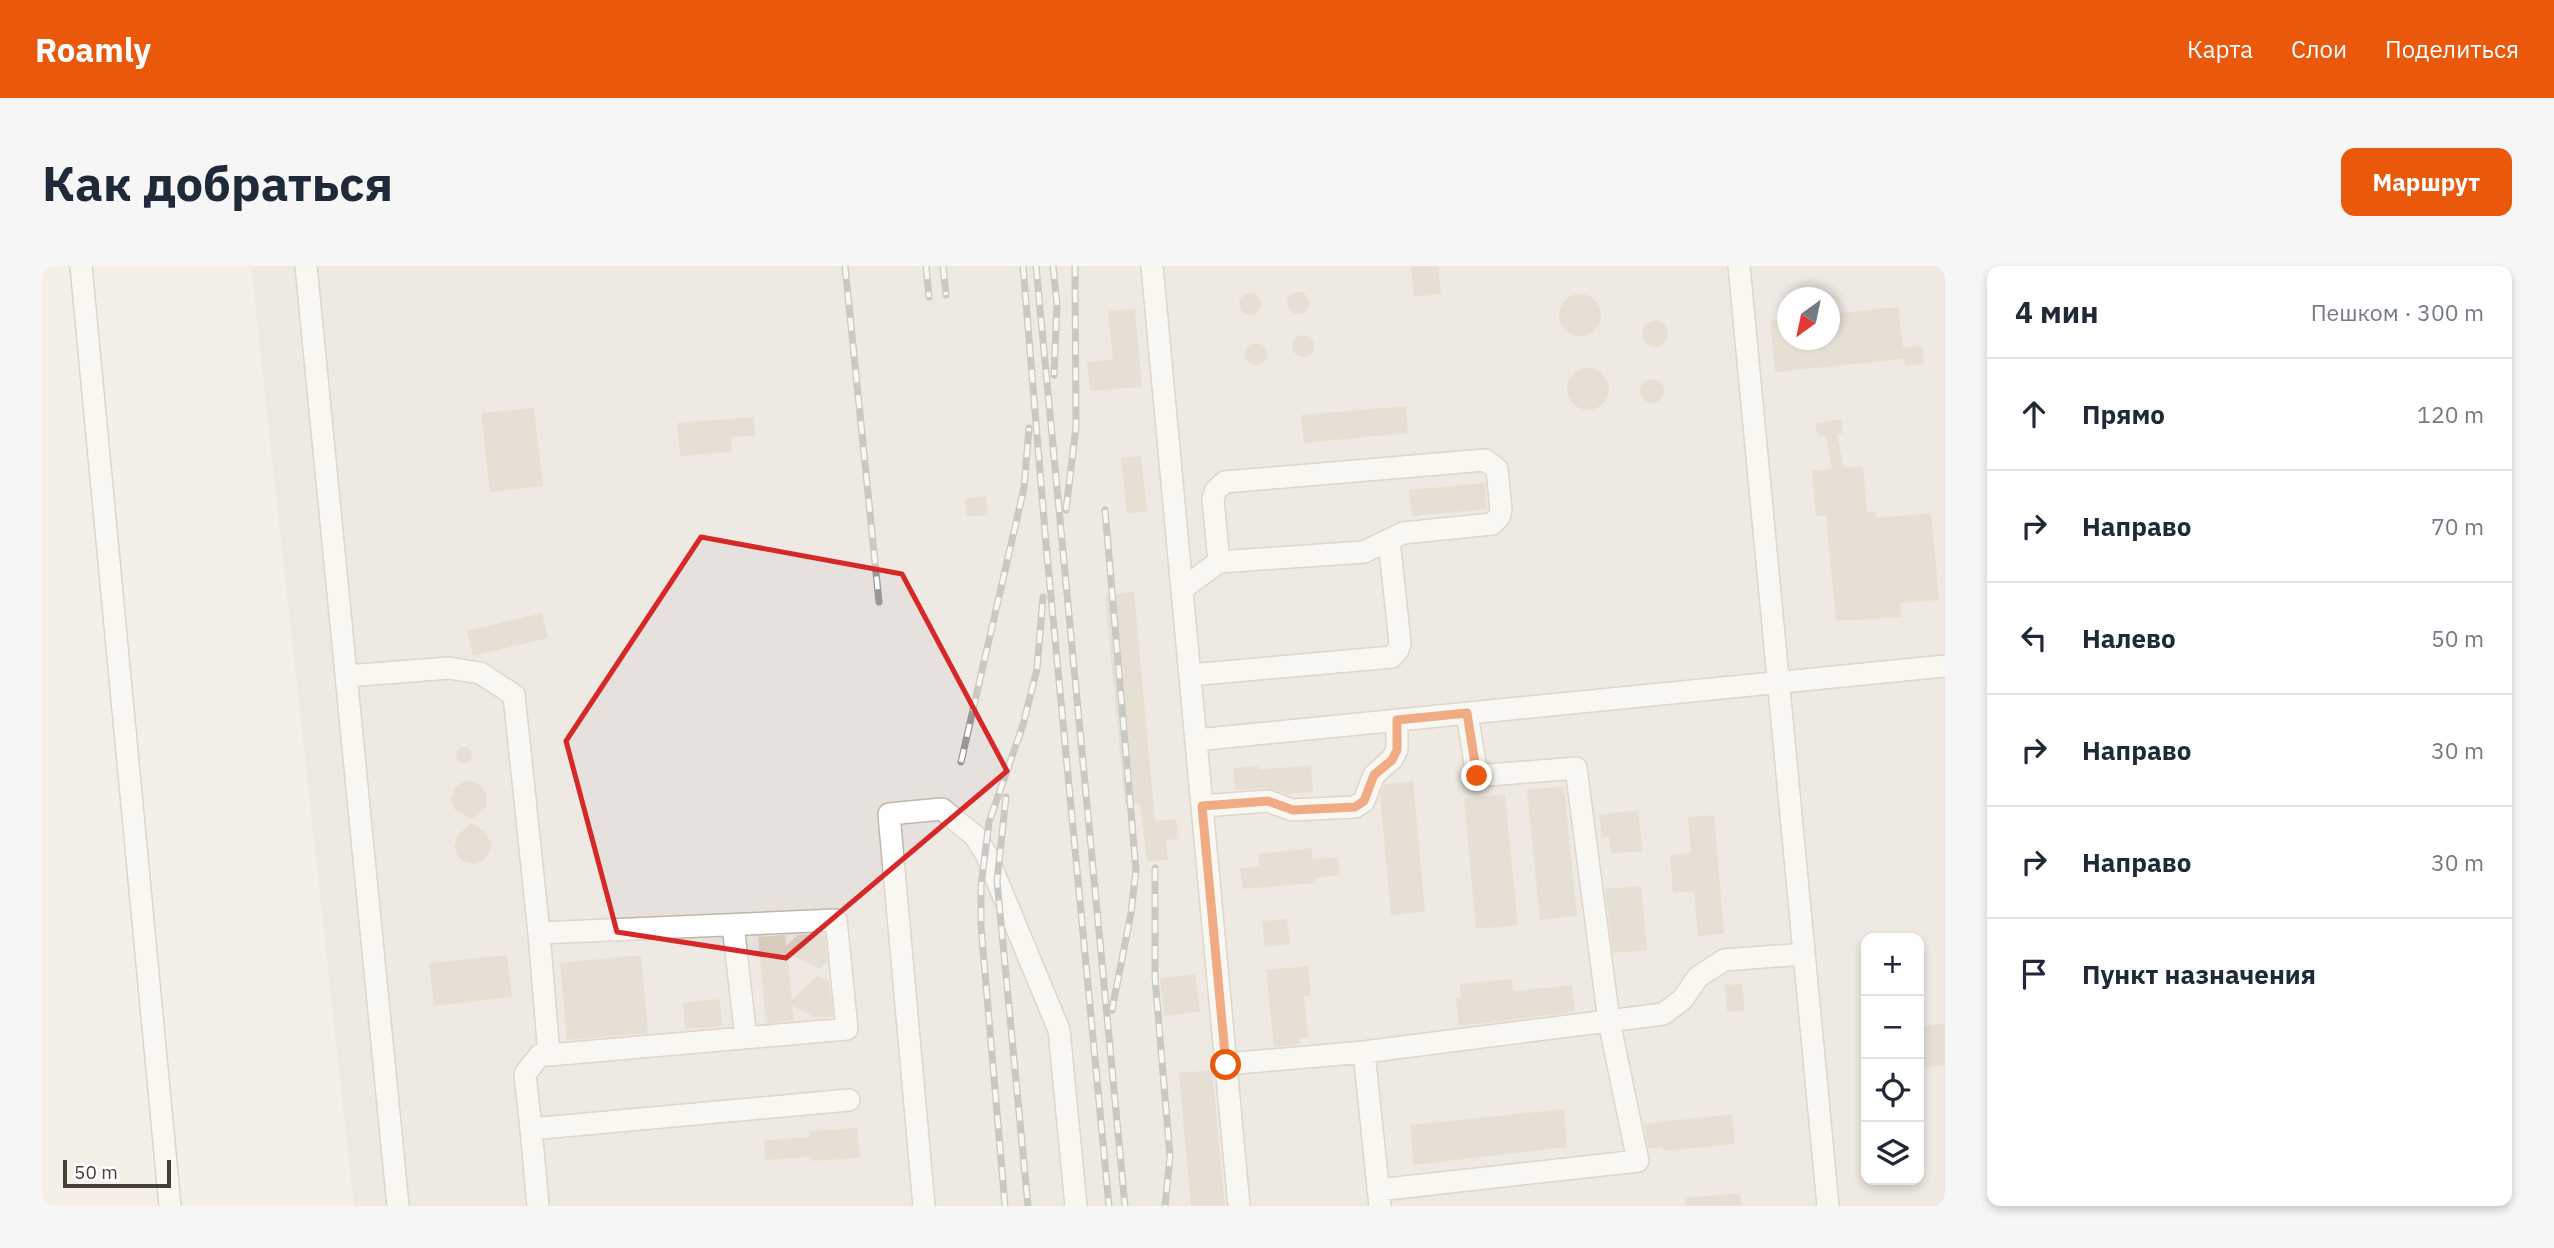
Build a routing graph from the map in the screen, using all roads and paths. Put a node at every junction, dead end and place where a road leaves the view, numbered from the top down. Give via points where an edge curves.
1 (81, 266) edge
2 (306, 266) edge
3 (1152, 266) edge
4 (1739, 266) edge
5 (1389, 540) junction
6 (1219, 562) junction
7 (1182, 589) junction
8 (1945, 666) edge
9 (1190, 675) junction
10 (347, 677) junction
11 (1779, 683) junction
12 (1467, 713) junction
13 (1397, 720) junction
14 (1196, 740) junction
15 (1202, 806) junction
16 (733, 925) junction
17 (539, 933) junction
18 (1804, 954) junction
19 (1608, 1021) junction
20 (746, 1038) junction
21 (1364, 1052) junction
22 (549, 1055) junction
23 (1226, 1065) junction
24 (849, 1100) dead end
25 (531, 1129) junction
26 (1379, 1198) edge
27 (170, 1206) edge
28 (398, 1206) edge
29 (538, 1206) edge
30 (924, 1206) edge
31 (1076, 1206) edge
32 (1239, 1206) edge
33 (1828, 1206) edge

1 - 27 street
2 - 10 street
3 - 7 street
4 - 11 street
5 - 6 street via 1364,552
5 - 6 street via 1403,533 1492,524 1501,510 1497,469 1485,460 1225,482 1213,499
5 - 9 street via 1400,643 1392,657
6 - 7 street
7 - 9 street
8 - 11 street
9 - 14 street
10 - 17 street via 449,668 480,673 514,695
10 - 28 street
11 - 12 street
11 - 18 street
12 - 13 street
12 - 19 street via 1477,776 1576,768
13 - 14 street
13 - 15 street via 1397,750 1374,775 1364,801 1355,807 1293,810 1268,801
14 - 15 street
15 - 23 street
16 - 17 street
16 - 20 street
16 - 20 street via 836,920 847,1029
17 - 22 street
18 - 19 street via 1724,960 1698,976 1682,1000 1663,1014
18 - 33 street
19 - 21 street
19 - 26 street via 1638,1161
20 - 22 street
21 - 23 street
21 - 26 street
22 - 25 street via 540,1055 525,1074
23 - 32 street
24 - 25 street
25 - 29 street
30 - 31 street via 889,814 942,809 975,836 986,854 1059,1030

